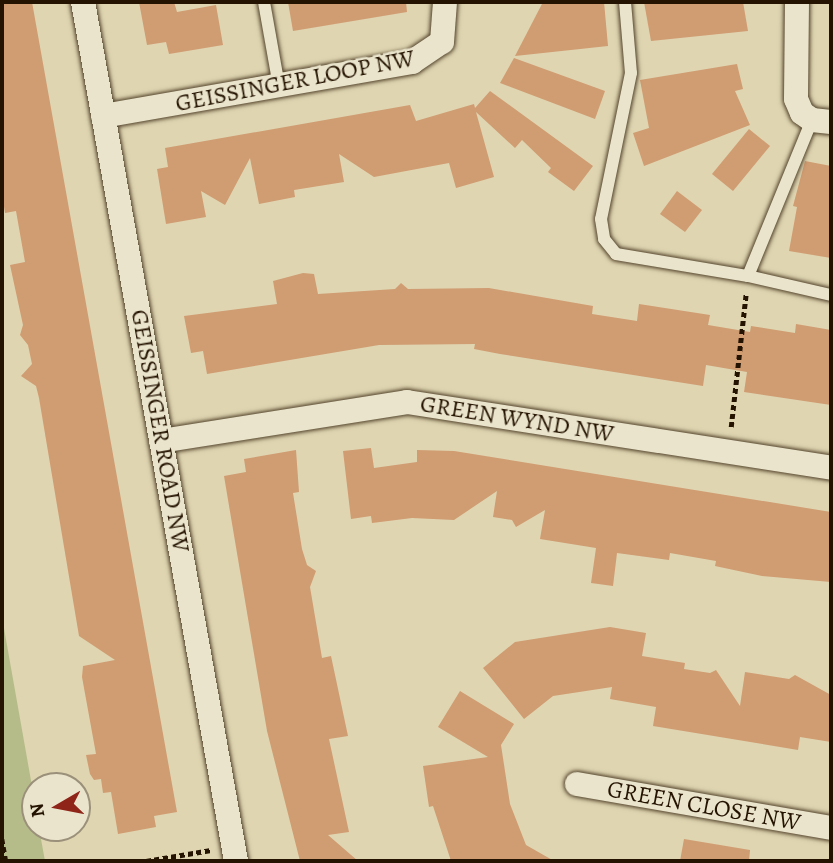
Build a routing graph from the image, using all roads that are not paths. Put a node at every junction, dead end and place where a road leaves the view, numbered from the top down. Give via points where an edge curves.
1 (83, 2) edge
2 (264, 2) edge
3 (445, 2) edge
4 (625, 2) edge
5 (797, 2) edge
6 (279, 86) junction
7 (103, 117) junction
8 (821, 121) edge
9 (748, 276) junction
10 (831, 295) edge
11 (162, 441) junction
12 (831, 468) edge
13 (577, 784) dead end
14 (831, 828) edge
15 (235, 854) edge

1 - 7 street, GEISSINGER ROAD NW
2 - 6 lane
3 - 6 street, GEISSINGER LOOP NW via 442,42 426,57
4 - 9 lane via 631,73 601,219 604,239 616,254
5 - 8 street via 796,99 802,113
6 - 7 street, GEISSINGER LOOP NW
7 - 11 street, GEISSINGER ROAD NW
8 - 9 lane
9 - 10 lane
11 - 12 street, GREEN WYND NW via 407,402
11 - 15 street, GEISSINGER ROAD NW
13 - 14 street, GREEN CLOSE NW

